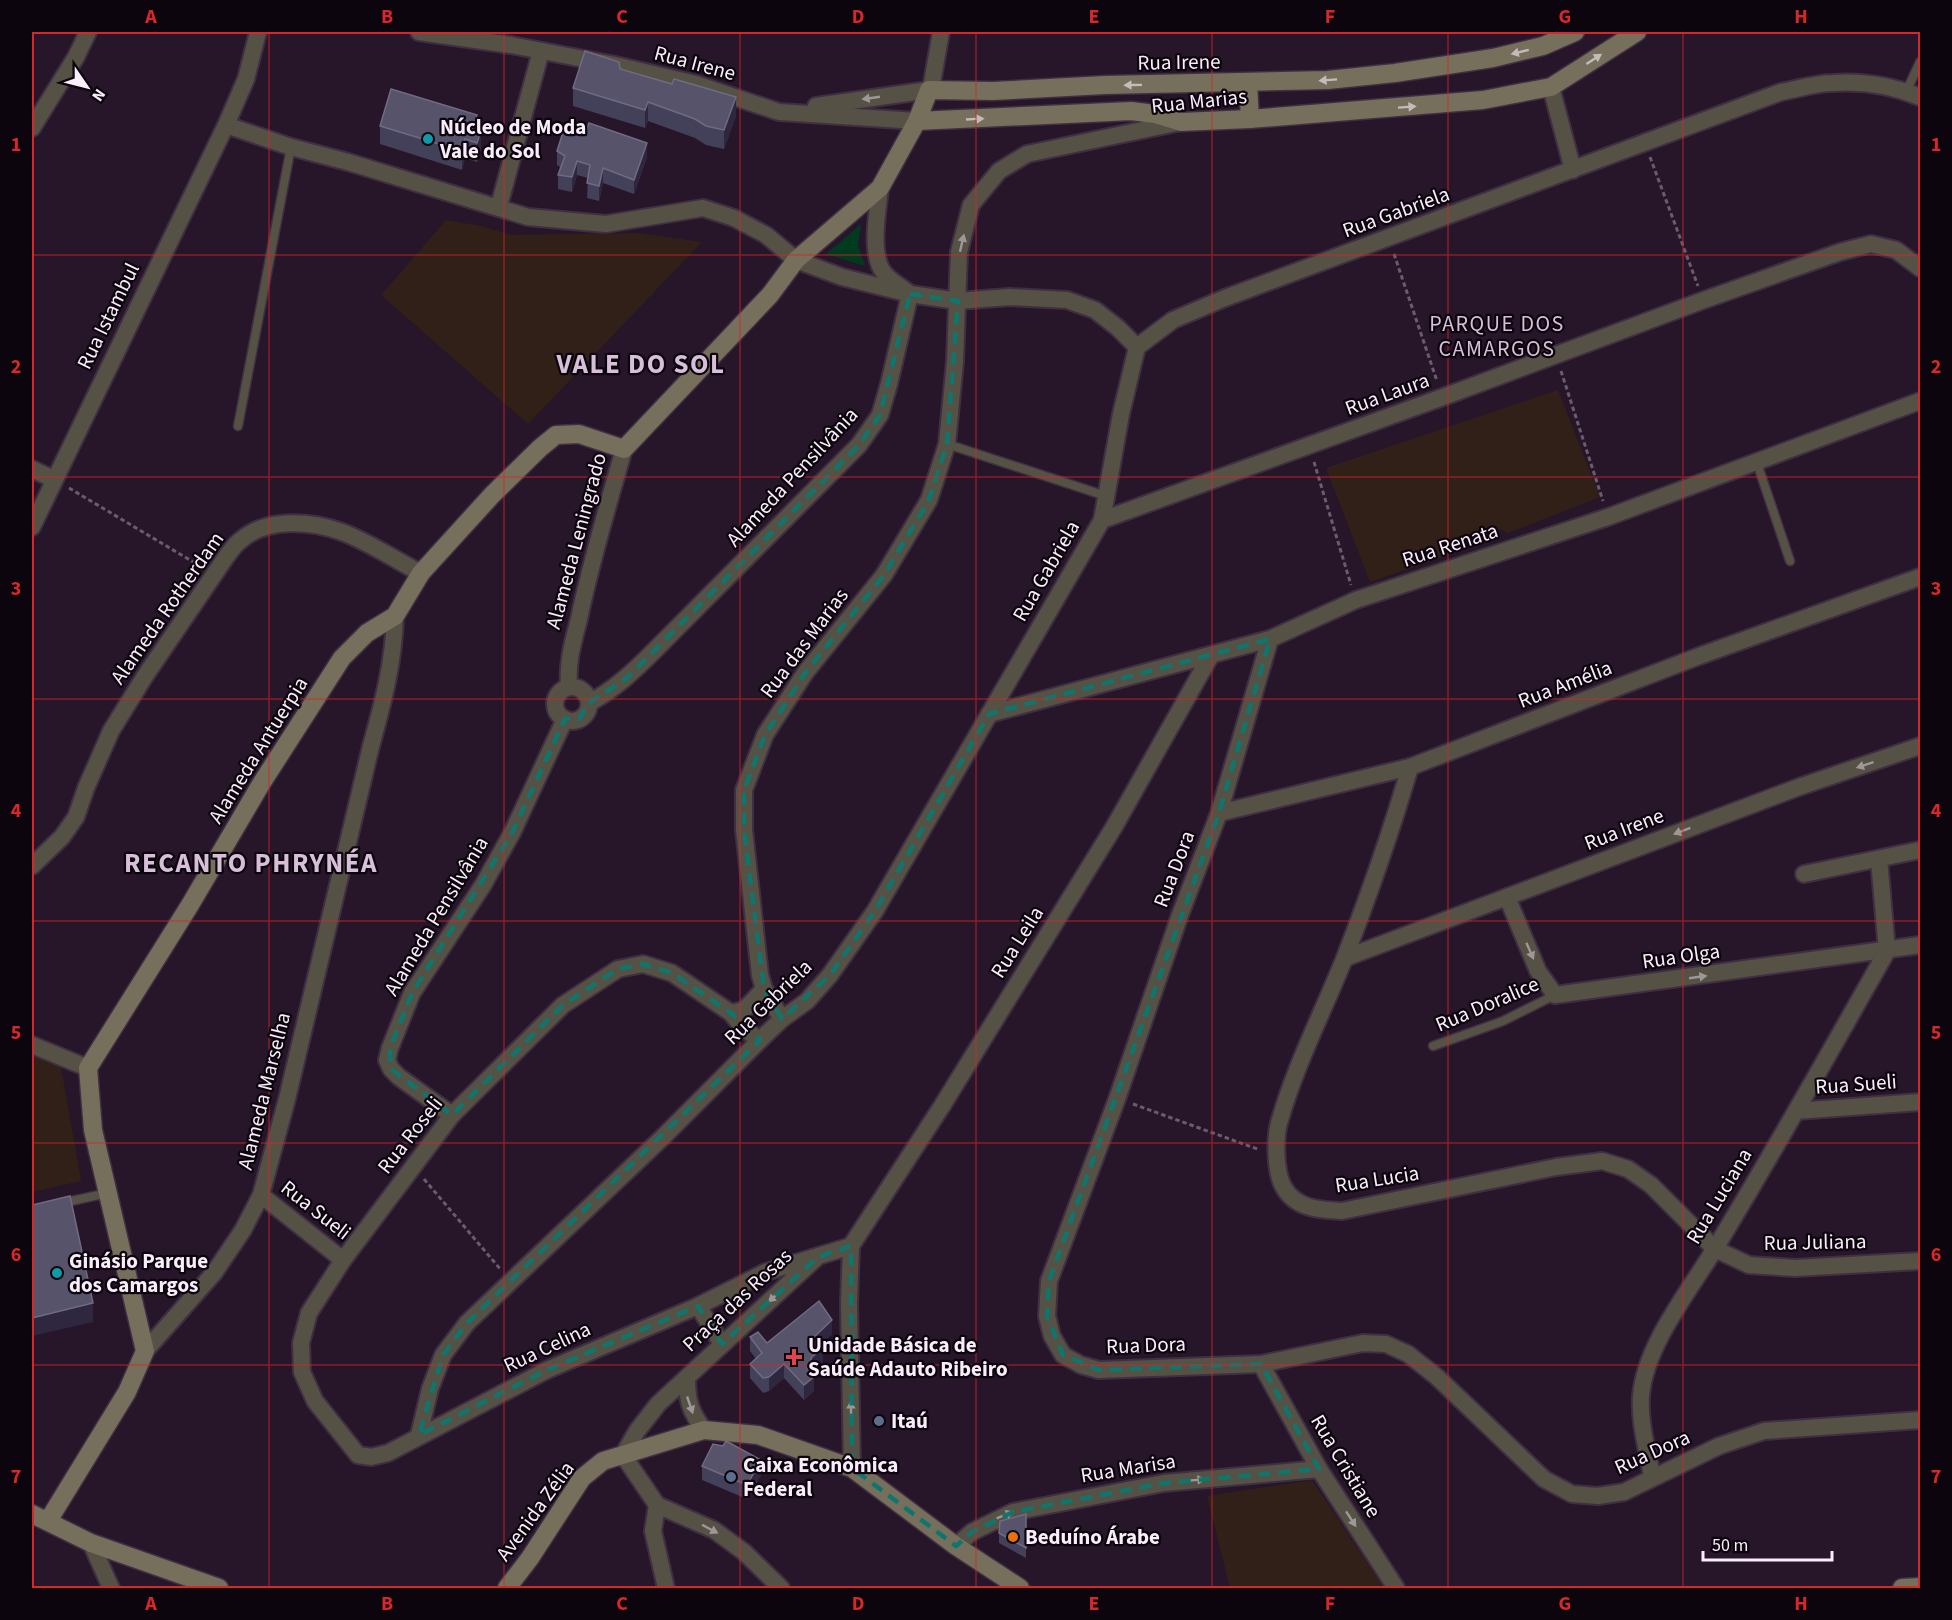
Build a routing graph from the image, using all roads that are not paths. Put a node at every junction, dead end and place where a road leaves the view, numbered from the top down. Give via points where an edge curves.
1 (88, 32) edge
2 (258, 32) edge
3 (419, 32) edge
4 (941, 32) edge
5 (1575, 32) edge
6 (1637, 32) edge
7 (541, 51) junction
8 (1920, 62) edge
9 (1302, 81) junction
10 (1248, 83) junction
11 (1551, 87) junction
12 (929, 90) junction
13 (1913, 94) edge
14 (779, 112) junction
15 (1307, 113) junction
16 (1250, 119) junction
17 (917, 122) junction
18 (1181, 122) junction
19 (226, 125) junction
20 (32, 128) edge
21 (291, 147) junction
22 (1574, 170) junction
23 (880, 188) junction
24 (499, 206) junction
25 (796, 260) junction
26 (1920, 268) edge
27 (910, 294) junction
28 (957, 301) junction
29 (1137, 347) junction
30 (1920, 401) edge
31 (238, 426) dead end
32 (947, 444) junction
33 (624, 449) junction
34 (1757, 463) junction
35 (32, 469) edge
36 (53, 479) junction
37 (1106, 496) junction
38 (1102, 520) junction
39 (32, 527) edge
40 (1790, 561) dead end
41 (421, 573) junction
42 (1920, 577) edge
43 (395, 616) junction
44 (1270, 639) junction
45 (1211, 655) junction
46 (569, 687) junction
47 (589, 703) junction
48 (989, 714) junction
49 (565, 719) junction
50 (1920, 746) edge
51 (1410, 767) junction
52 (1219, 813) junction
53 (1920, 850) edge
54 (1879, 859) junction
55 (32, 866) edge
56 (1804, 874) dead end
57 (1507, 897) junction
58 (1920, 945) edge
59 (1887, 951) junction
60 (1345, 958) junction
61 (764, 989) junction
62 (1555, 995) junction
63 (731, 1013) junction
64 (782, 1019) junction
65 (760, 1040) junction
66 (32, 1045) edge
67 (1433, 1046) dead end
68 (88, 1068) junction
69 (1920, 1102) edge
70 (1796, 1111) junction
71 (452, 1115) junction
72 (109, 1193) junction
73 (261, 1195) junction
74 (54, 1204) edge
75 (851, 1246) junction
76 (1715, 1249) junction
77 (818, 1257) junction
78 (343, 1260) junction
79 (1920, 1261) edge
80 (698, 1306) junction
81 (722, 1344) junction
82 (145, 1351) junction
83 (1261, 1364) junction
84 (687, 1378) junction
85 (1920, 1420) edge
86 (704, 1430) junction
87 (419, 1436) junction
88 (622, 1455) junction
89 (852, 1468) junction
90 (1319, 1469) junction
91 (1653, 1477) junction
92 (657, 1505) junction
93 (40, 1517) edge
94 (91, 1543) junction
95 (956, 1546) junction
96 (1920, 1587) edge
97 (111, 1588) edge
98 (219, 1588) edge
99 (507, 1588) edge
100 (666, 1588) edge
101 (781, 1588) edge
102 (1020, 1588) edge
103 (1396, 1588) edge
104 (1902, 1588) edge

1 - 20 street
2 - 19 street, Rua Istambul via 246,78
3 - 7 street, Rua Irene
4 - 12 street
5 -> 9 street, Rua Irene via 1543,46 1493,58 1395,73
11 -> 6 street
7 - 14 street, Rua Irene via 696,84
7 - 24 street
8 - 13 lane
9 - 10 street, Rua Irene
9 - 15 street
10 -> 12 street, Rua Irene
10 - 16 street
15 -> 11 street, Rua Marias via 1484,100
11 - 22 street
12 -> 14 street, Rua Irene
12 - 17 street
13 - 22 street, Rua Gabriela via 1877,85 1832,82 1781,92
14 - 17 street, Rua Irene
15 - 16 street, Rua Marias
16 - 18 street, Rua Marias
17 -> 18 street, Rua Irene via 1131,111
17 - 23 street
28 -> 18 street, Rua Marias via 959,252 971,205 999,171 1027,154
19 - 21 street
19 - 36 street, Rua Istambul
21 - 24 street
21 - 31 lane
22 - 29 street, Rua Gabriela via 1225,298 1173,320
23 - 25 street, Alameda Leningrado
23 - 27 street via 875,226 882,272
24 - 25 street via 528,217 606,224 704,208 766,235
25 - 27 street via 842,277
25 - 33 street, Alameda Leningrado via 770,295
26 - 38 street, Rua Laura via 1896,249 1871,244 1840,252
27 - 28 street
27 - 47 street, Alameda Pensilvânia via 880,415 859,444 627,678
28 - 29 street via 1009,297 1067,300 1095,310
28 - 32 street, Rua das Marias
29 - 37 street, Rua Gabriela
30 - 34 street, Rua Renata
32 - 37 lane
32 - 61 street, Rua das Marias via 929,500 884,574 805,673 765,735 744,790 744,830
33 - 41 street, Alameda Antuerpia via 579,434 556,435 492,495
33 - 46 street, Alameda Leningrado via 570,651
34 - 40 lane
34 - 44 street, Rua Renata via 1356,600
35 - 36 street
36 - 39 street, Rua Istambul
37 - 38 street, Rua Gabriela
38 - 48 street, Rua Gabriela
41 - 43 street, Alameda Antuerpia
41 - 55 street, Alameda Rotherdam via 323,526 280,524 258,528 240,540 111,731 76,817
42 - 51 street, Rua Amélia via 1702,655
43 - 68 street, Alameda Antuerpia via 367,633 342,658
43 - 73 street, Alameda Marselha via 387,688
44 - 45 street, Rua Renata
44 - 52 street, Rua Dora
45 - 48 street, Rua Renata
45 - 75 street, Rua Leila via 1114,827 942,1107
46 - 47 street via 579,688
46 - 49 street via 555,699 555,709
47 - 49 street via 587,713 579,719
48 - 64 street, Rua Gabriela via 875,911 830,975 807,1001
49 - 71 street, Alameda Pensilvânia via 512,833 412,993 390,1048 387,1060 391,1069
50 -> 57 street, Rua Irene via 1789,790
51 - 52 street, Rua Amélia
51 - 60 street, Rua Lucia via 1387,844
52 - 83 street, Rua Dora via 1049,1281 1047,1316 1063,1355 1099,1370
53 - 54 street
54 - 56 street
54 - 59 street
57 - 60 street, Rua Irene
57 -> 62 street via 1538,971
58 - 59 street, Rua Olga
62 -> 59 street, Rua Olga
59 - 70 street, Rua Luciana
60 - 76 street, Rua Lucia via 1279,1124 1276,1156 1282,1185 1296,1202 1315,1209 1342,1211 1602,1161 1628,1168 1651,1185
61 - 63 street via 744,1010
61 - 64 street, Rua das Marias
62 - 67 lane, Rua Doralice via 1503,1021
63 - 65 street, Rua Roseli
63 - 71 street, Rua Roseli via 672,973 643,964 618,969 563,1005
64 - 65 street, Rua Gabriela
65 - 87 street, Rua Gabriela via 468,1323 443,1355
66 - 68 street
68 - 72 street via 93,1130
69 - 70 street, Rua Sueli
70 - 76 street, Rua Luciana
71 - 78 street, Rua Roseli
72 - 74 lane
72 - 82 street
73 - 78 street, Rua Sueli
73 - 82 street, Alameda Marselha via 214,1273
75 - 77 street, Rua Celina
89 -> 75 street
76 - 79 street, Rua Juliana via 1749,1265 1773,1268
76 - 91 street, Rua Luciana via 1677,1306 1650,1359 1641,1396
77 - 80 street, Rua Celina via 766,1272
77 -> 81 street, Praça das Rosas
78 - 87 street, Rua Roseli via 309,1313 301,1344 302,1372 315,1401 358,1455 388,1453
80 - 81 street
80 - 87 street, Rua Celina via 547,1370
81 - 84 street, Praça das Rosas
82 - 93 street, Alameda Marselha via 127,1392
83 - 90 street, Rua Cristiane
83 - 91 street, Rua Dora via 1364,1343 1386,1344 1408,1354 1437,1377 1544,1479 1572,1494 1624,1492
84 -> 86 street, Praça das Rosas via 693,1415
84 - 88 street, Praça das Rosas via 658,1404
85 - 91 street, Rua Dora via 1764,1431 1719,1446
86 - 88 street, Avenida Zélia
86 - 89 street, Avenida Zélia via 758,1436
88 - 92 street
88 - 99 street, Avenida Zélia via 603,1461 582,1478
89 - 95 street, Avenida Zélia
95 -> 90 street, Rua Marisa via 972,1532 1013,1512 1164,1483
90 -> 103 street, Rua Cristiane
92 - 100 street via 653,1531
92 -> 101 street via 714,1530 744,1552
93 - 94 street
94 - 97 street
94 - 98 street
95 - 102 street, Avenida Zélia
96 - 104 street

